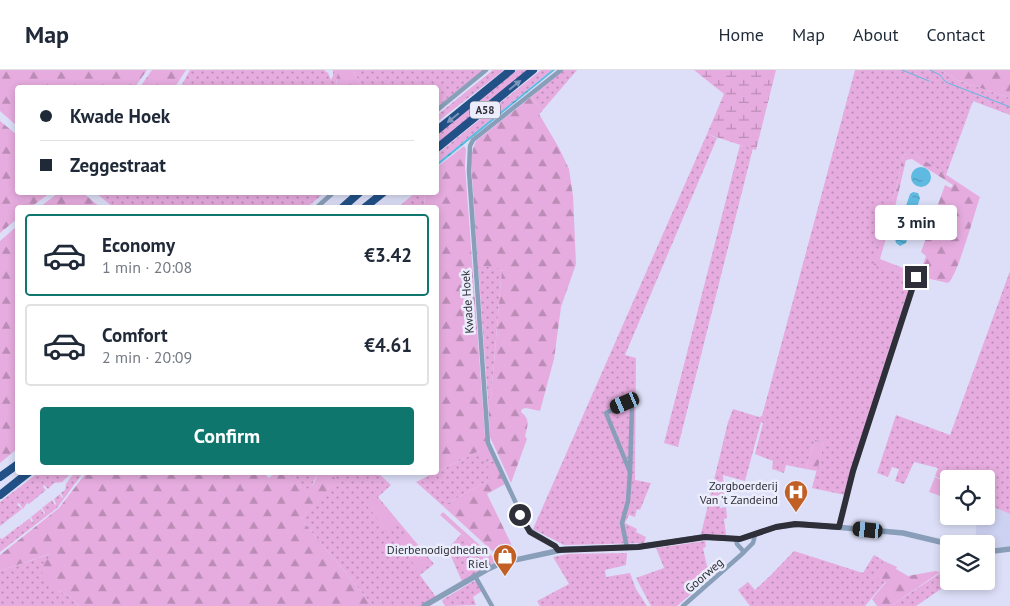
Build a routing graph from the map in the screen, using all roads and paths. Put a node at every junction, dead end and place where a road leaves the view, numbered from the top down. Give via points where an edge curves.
1 (486, 70) edge
2 (511, 70) edge
3 (533, 70) edge
4 (560, 70) edge
5 (439, 109) edge
6 (439, 129) edge
7 (439, 147) edge
8 (331, 195) edge
9 (357, 195) edge
10 (380, 195) edge
11 (319, 205) edge
12 (345, 205) edge
13 (368, 205) edge
14 (916, 277) dead end
15 (15, 466) edge
16 (630, 472) junction
17 (25, 475) edge
18 (0, 477) edge
19 (0, 495) edge
20 (839, 527) junction
21 (755, 535) junction
22 (736, 539) junction
23 (940, 542) edge
24 (626, 548) junction
25 (1010, 549) edge
26 (558, 550) junction
27 (995, 551) edge
28 (744, 552) junction
29 (475, 576) junction
30 (424, 606) edge
31 (492, 606) edge
32 (683, 606) edge

1 - 5 street
2 -> 6 highway, A58
7 -> 3 highway, A58
4 - 26 street, Kwade Hoek via 473,140 468,171 488,442 528,530
8 - 11 street
9 - 12 highway
10 - 13 highway
14 - 20 street via 853,471
15 - 18 highway
16 - 16 street via 632,406 631,402 606,412
16 - 24 street via 628,501 622,523
17 - 19 highway
20 - 21 street via 795,524
20 - 23 street via 903,533
21 - 22 street
21 - 28 street, Goorweg via 753,543
22 - 24 street via 703,537
22 - 28 street
24 - 26 street
25 - 27 street
26 - 29 street via 508,561
28 - 32 street, Goorweg
29 - 30 street
29 - 31 street

